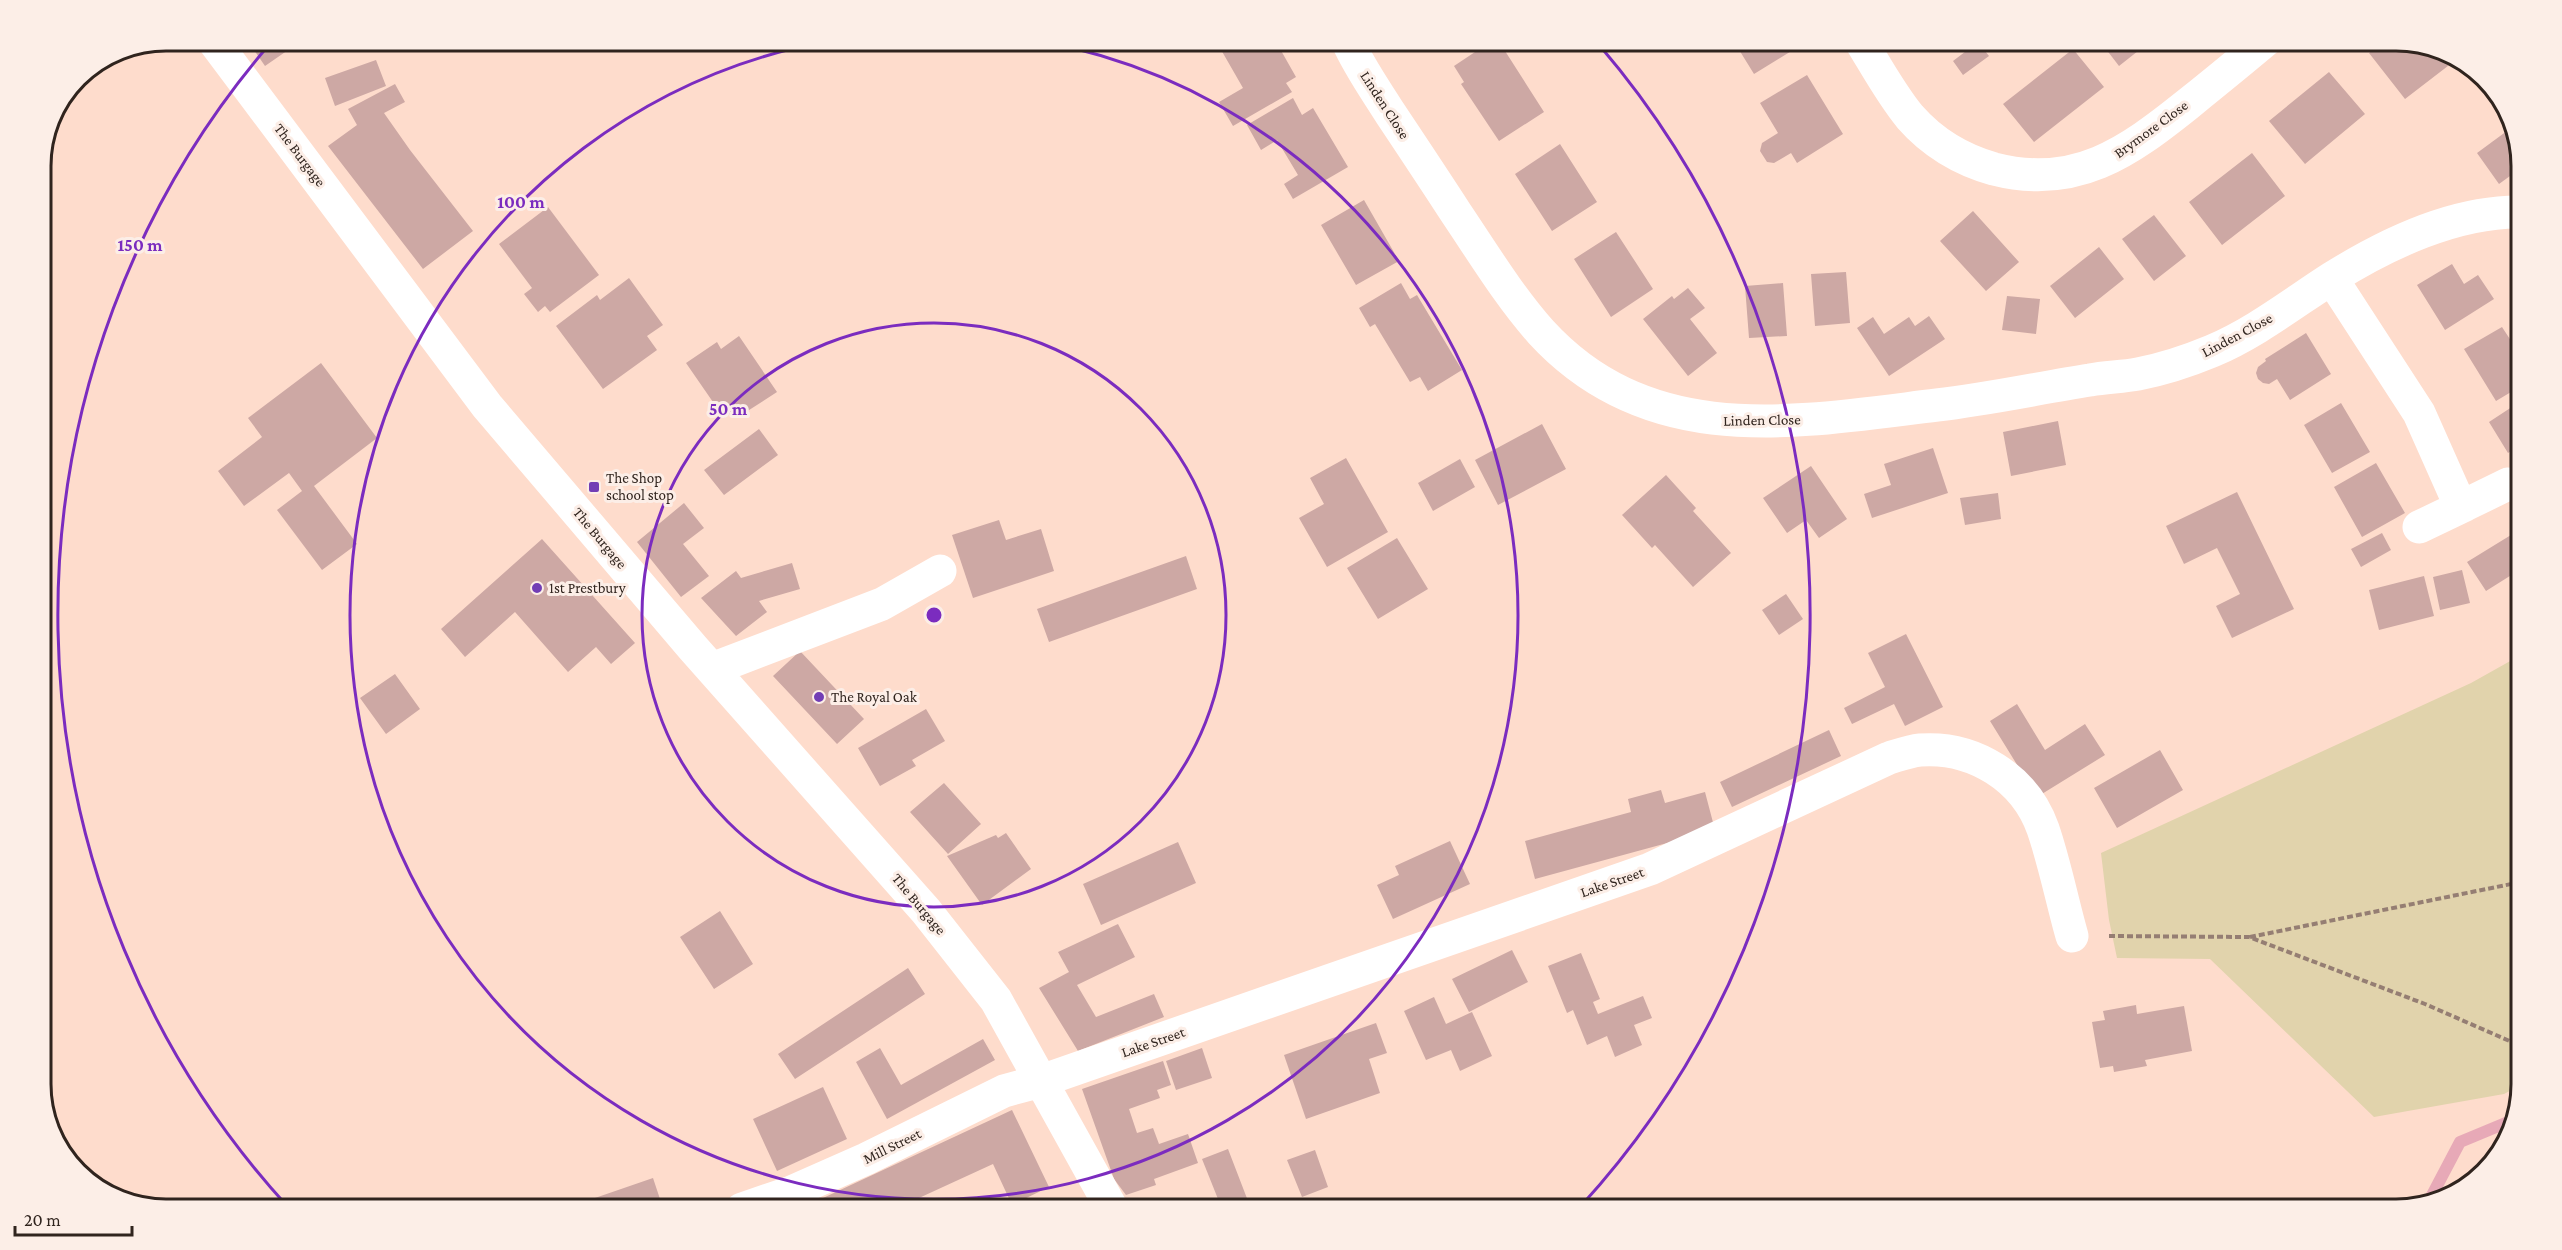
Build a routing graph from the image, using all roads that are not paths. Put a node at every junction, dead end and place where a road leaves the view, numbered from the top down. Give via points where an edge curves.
1 (221, 51) edge
2 (1353, 51) edge
3 (1867, 51) edge
4 (2252, 51) edge
5 (2511, 212) edge
6 (2332, 279) junction
7 (2508, 484) dead end
8 (2465, 505) junction
9 (2419, 527) dead end
10 (940, 571) dead end
11 (712, 669) junction
12 (2072, 936) road end
13 (1041, 1081) junction
14 (796, 1199) edge
15 (1106, 1199) edge

1 - 11 street, The Burgage via 488,406
2 - 6 street, Linden Close via 1499,277 1541,332 1564,354 1618,390 1680,413 1749,422 1828,418 1976,401 2136,375 2215,350
3 - 4 street, Brymore Close via 1905,110 1932,138 1955,154 1982,165 2041,176 2101,164 2128,150
5 - 6 street, Linden Close via 2470,217 2404,240
6 - 8 street via 2420,413 2455,494
7 - 8 street
8 - 9 street
10 - 11 street via 882,603
11 - 13 street, The Burgage via 926,911 996,1000
12 - 13 street, Lake Street via 2043,829 2019,789 2003,774 1973,758 1940,749 1918,750 1889,758 1650,869
13 - 14 street, Mill Street via 1004,1091 866,1159
13 - 15 street, The Burgage

